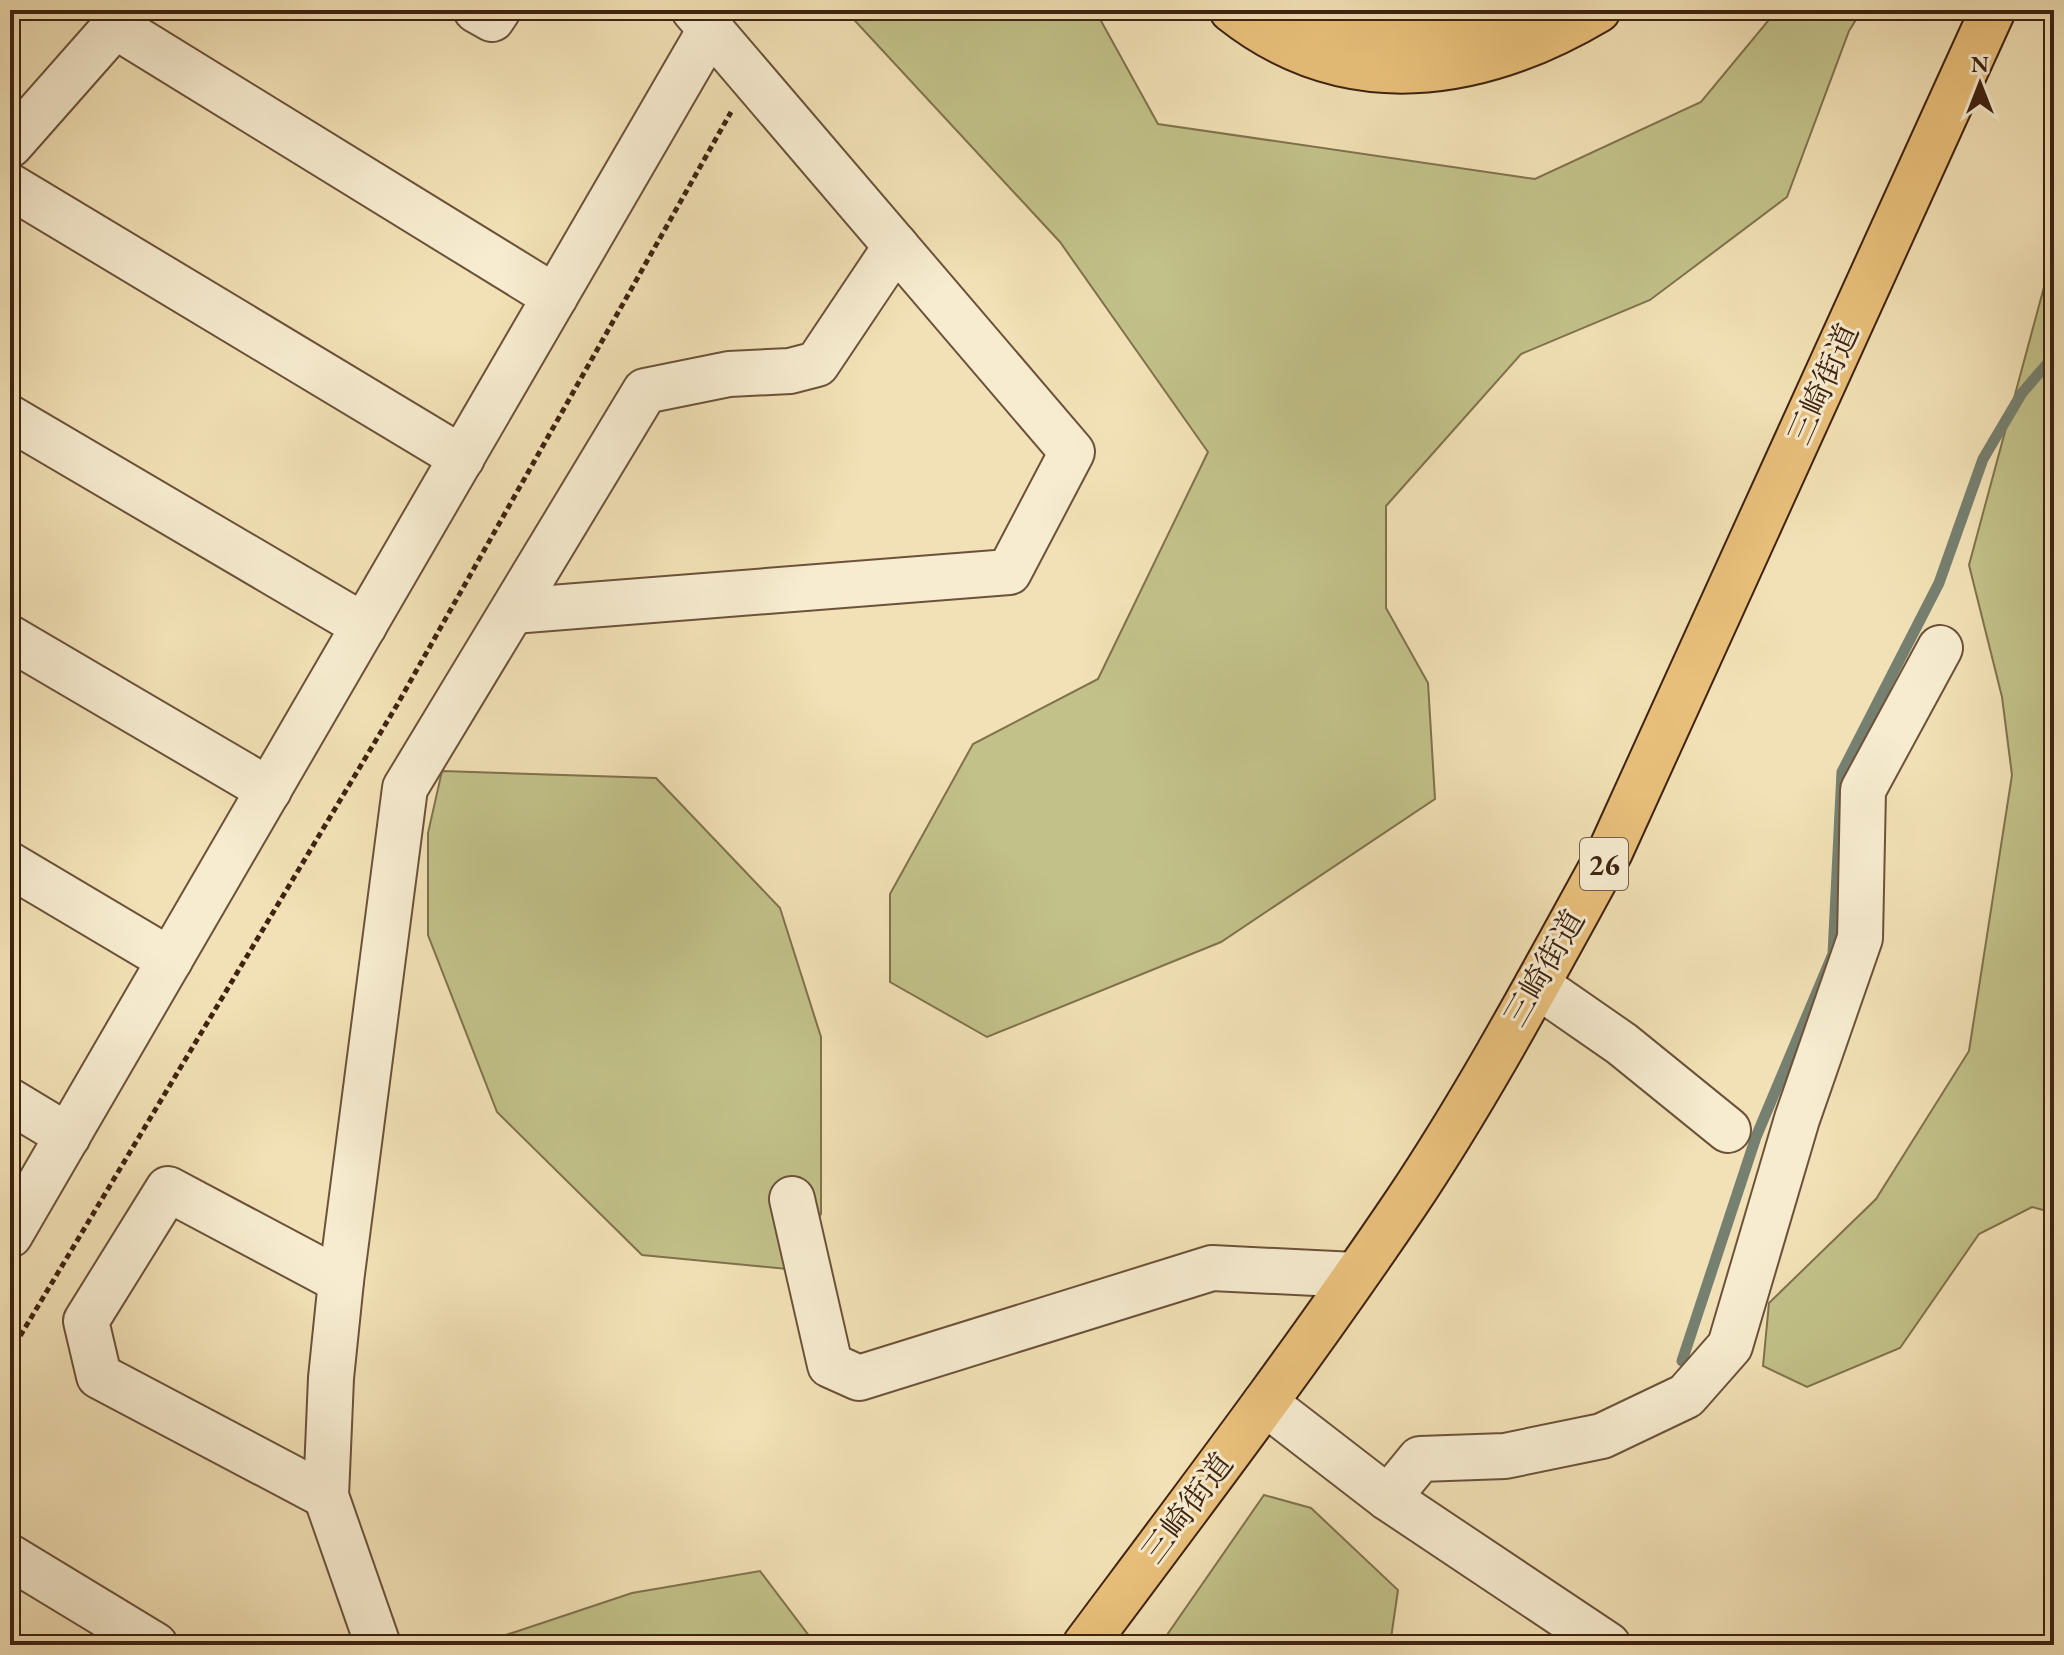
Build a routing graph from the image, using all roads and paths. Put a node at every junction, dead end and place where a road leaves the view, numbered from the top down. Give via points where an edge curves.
1 (476, 10) edge
2 (498, 10) edge
3 (1232, 10) edge
4 (1301, 10) edge
5 (1522, 10) edge
6 (1598, 10) edge
7 (1993, 10) edge
8 (122, 18) edge
9 (702, 19) edge
10 (752, 76) junction
11 (10, 145) edge
12 (10, 186) edge
13 (896, 246) junction
14 (555, 297) junction
15 (10, 418) edge
16 (462, 458) junction
17 (513, 611) junction
18 (364, 626) junction
19 (10, 638) edge
20 (1940, 648) dead end
21 (269, 790) junction
22 (10, 865) edge
23 (170, 960) junction
24 (1537, 985) junction
25 (10, 1101) edge
26 (1728, 1130) dead end
27 (68, 1136) junction
28 (792, 1199) dead end
29 (10, 1235) edge
30 (1355, 1275) junction
31 (341, 1281) junction
32 (10, 1353) edge
33 (1265, 1403) junction
34 (326, 1496) junction
35 (1388, 1498) junction
36 (10, 1557) edge
37 (155, 1645) edge
38 (378, 1645) edge
39 (1085, 1645) edge
40 (1608, 1645) edge

1 - 2 street via 492,19
3 - 6 main road via 1306,52 1403,72 1500,58
4 - 5 main road via 1351,27 1411,34 1475,25
7 - 24 main road, 三崎街道 / 26 via 1610,852
8 - 11 street
8 - 14 street
9 - 10 street
9 - 14 street
10 - 13 street
10 - 32 path via 397,705
12 - 16 street
13 - 17 street via 817,364 645,391
13 - 17 street via 1072,452 1009,572
14 - 16 street
15 - 18 street
16 - 18 street
17 - 31 street via 405,788
18 - 21 street
19 - 21 street
20 - 35 street via 1863,790 1860,938 1797,1119 1730,1346 1686,1396 1602,1436 1505,1456 1420,1459
21 - 23 street
22 - 23 street
23 - 27 street
24 - 26 street via 1622,1044
24 - 30 main road, 三崎街道 / 26 via 1407,1201
25 - 27 street
27 - 29 street
28 - 30 street via 830,1365 859,1378 1212,1268
30 - 33 main road, 三崎街道 / 26
31 - 34 street
31 - 34 street via 168,1189 86,1321 99,1376
33 - 35 street
33 - 39 main road, 三崎街道 / 26
34 - 38 street
35 - 40 street
36 - 37 street

